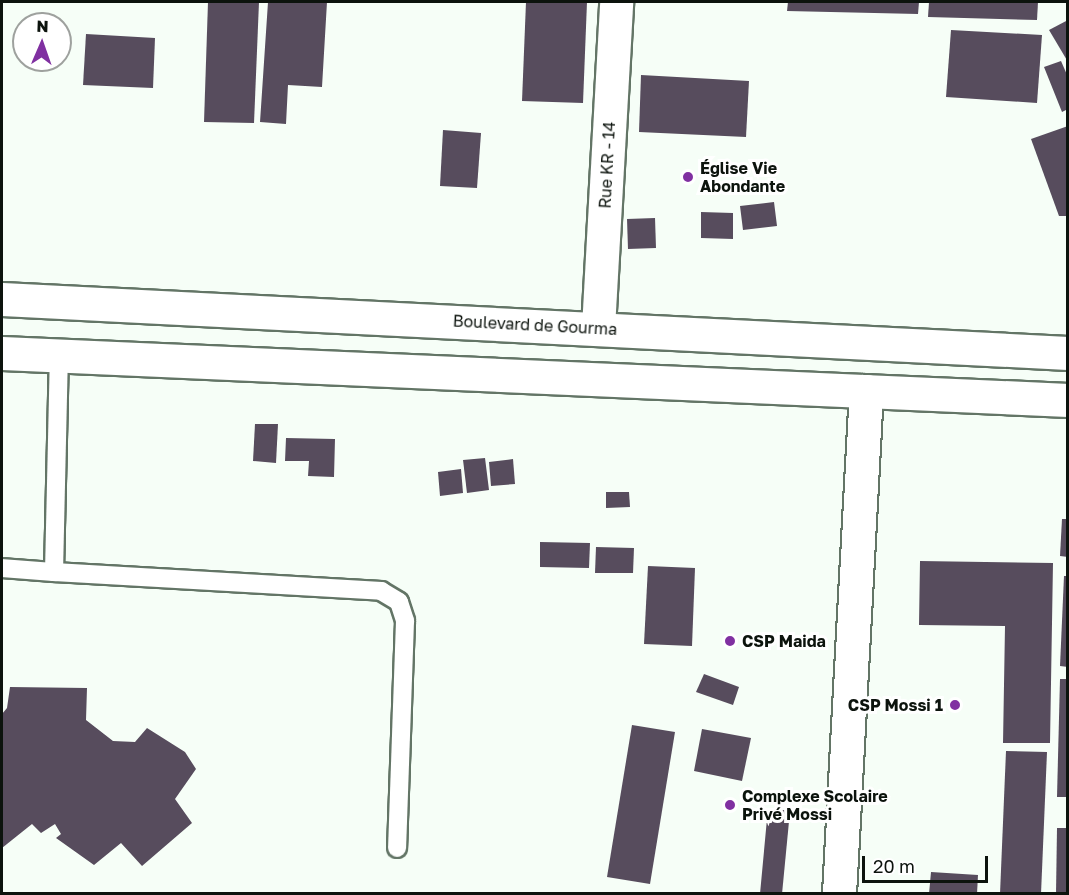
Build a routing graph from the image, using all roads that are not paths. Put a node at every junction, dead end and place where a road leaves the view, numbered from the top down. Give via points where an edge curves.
1 (616, 2) edge
2 (2, 298) edge
3 (598, 328) junction
4 (2, 353) edge
5 (1068, 353) edge
6 (59, 356) junction
7 (866, 391) junction
8 (1068, 400) edge
9 (2, 568) edge
10 (54, 572) junction
11 (397, 848) dead end
12 (839, 894) edge

1 - 3 main road, Rue KR - 14
2 - 3 main road, Boulevard de Gourma
3 - 5 main road, Boulevard de Gourma
4 - 6 main road
6 - 7 main road
6 - 10 lane
7 - 8 main road
7 - 12 main road
9 - 10 lane
10 - 11 lane via 381,591 399,602 405,621

